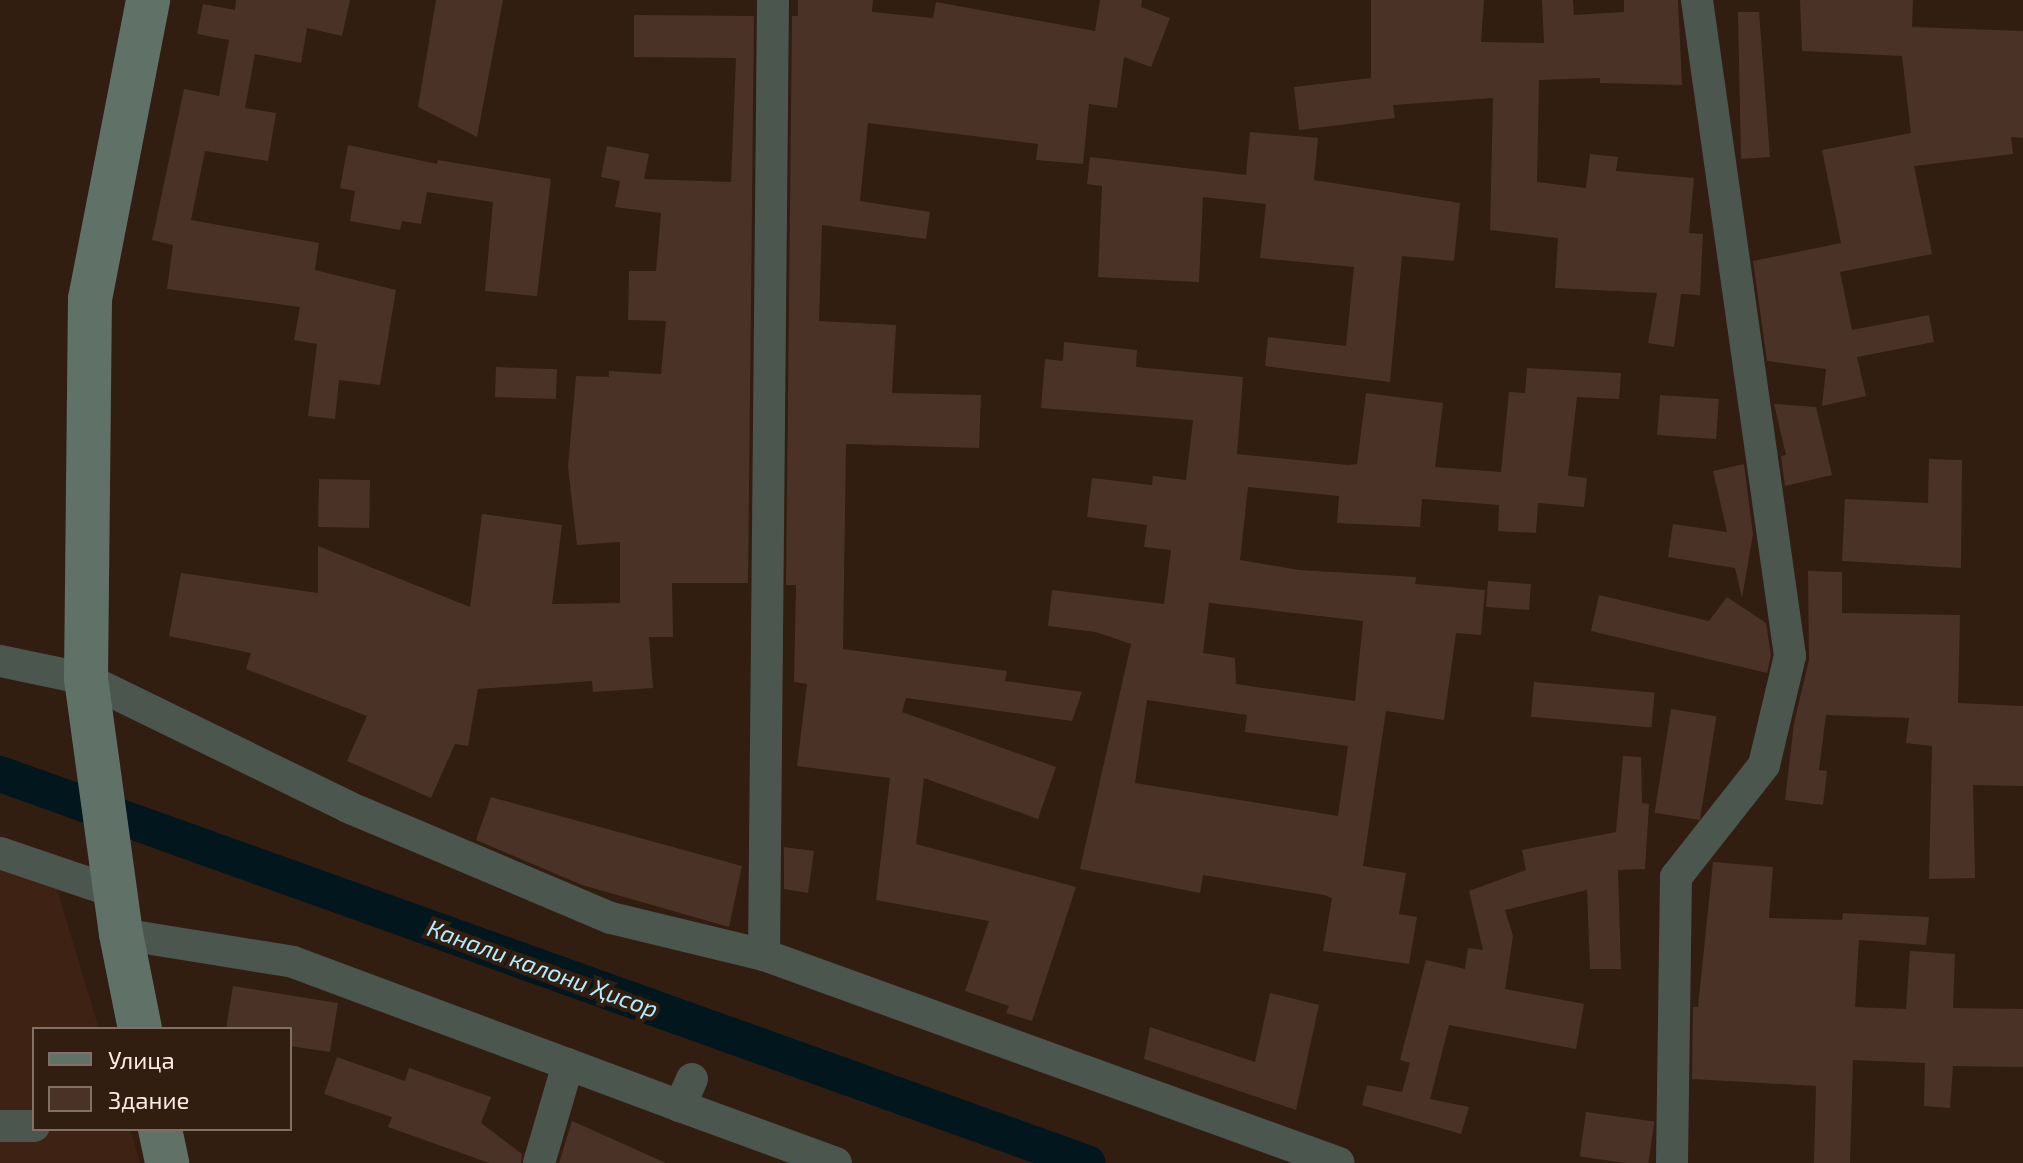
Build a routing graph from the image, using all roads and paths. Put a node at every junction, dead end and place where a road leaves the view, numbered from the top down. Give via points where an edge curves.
1 (148, 0) edge
2 (773, 0) edge
3 (1697, 0) edge
4 (0, 661) edge
5 (86, 689) junction
6 (0, 853) edge
7 (114, 888) junction
8 (121, 934) junction
9 (764, 955) junction
10 (140, 1027) edge
11 (568, 1064) junction
12 (0, 1126) edge
13 (32, 1126) edge
14 (160, 1131) edge
15 (167, 1163) edge
16 (539, 1163) edge
17 (836, 1163) edge
18 (1339, 1163) edge
19 (1672, 1163) edge

1 - 5 main road via 90,299
2 - 9 street
3 - 19 street via 1790,656 1764,765 1676,877
4 - 5 street
5 - 7 main road
5 - 9 street via 611,918
6 - 7 street
7 - 8 main road
8 - 10 main road
8 - 11 street via 293,962
9 - 18 street
11 - 16 street
11 - 17 street via 686,1092
12 - 13 street
14 - 15 main road

